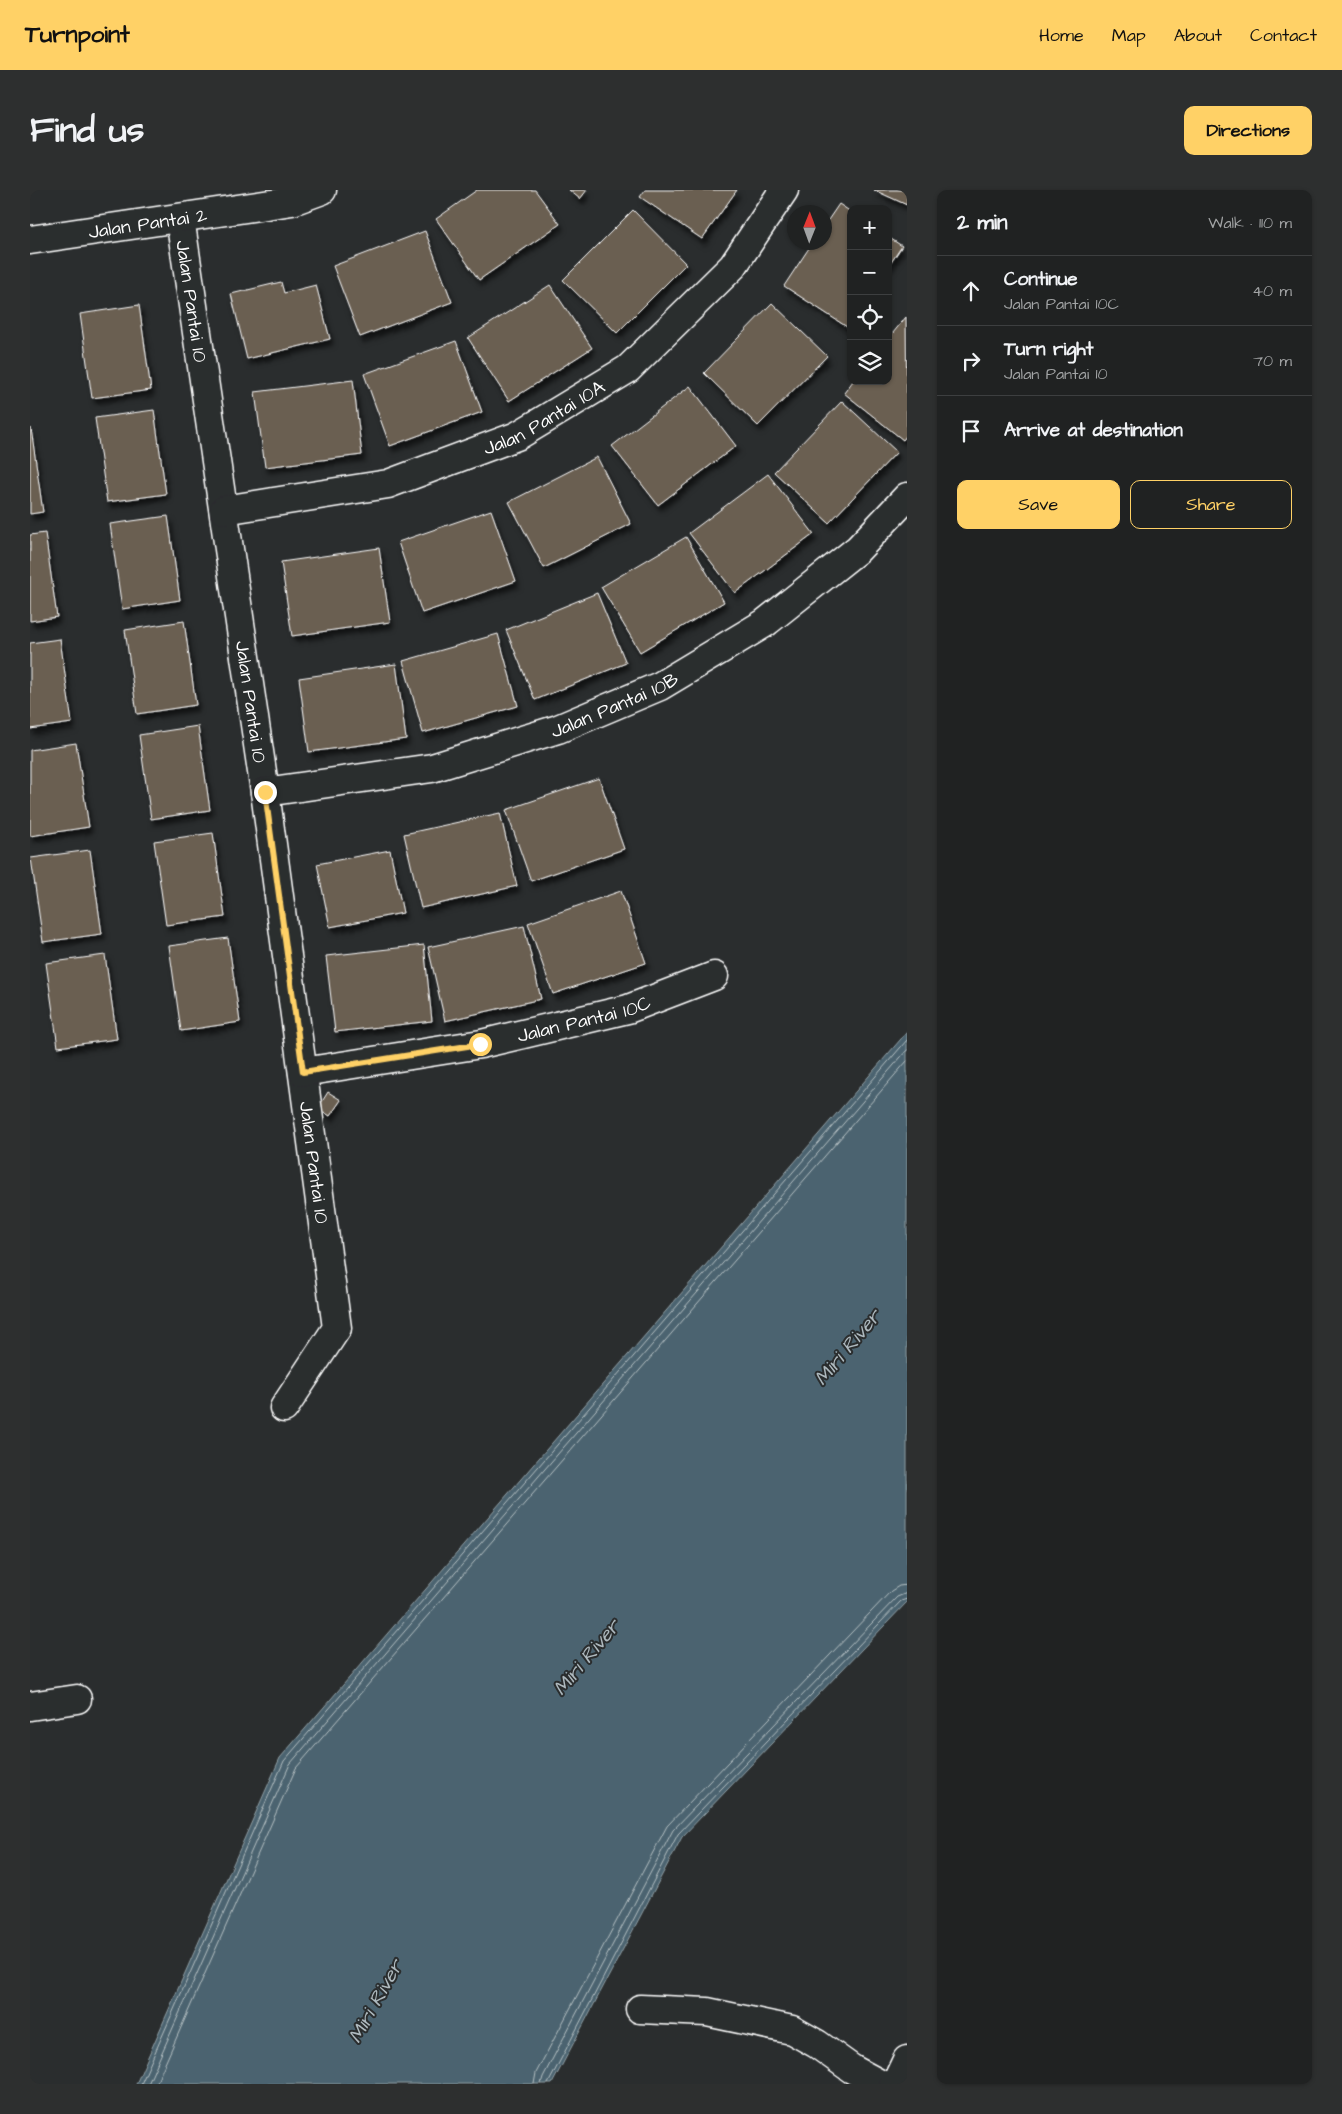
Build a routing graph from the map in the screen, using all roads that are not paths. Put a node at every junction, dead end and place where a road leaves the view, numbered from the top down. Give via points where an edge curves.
1 (322, 190) edge
2 (784, 190) edge
3 (180, 218) junction
4 (30, 240) edge
5 (907, 497) edge
6 (224, 510) junction
7 (265, 792) junction
8 (714, 976) dead end
9 (303, 1072) junction
10 (284, 1408) dead end
11 (77, 1699) dead end
12 (30, 1706) edge
13 (640, 2009) dead end
14 (897, 2078) edge

1 - 3 street, Jalan Pantai 2 via 292,201
2 - 6 street, Jalan Pantai 10A via 733,266 628,369 517,436 388,484
3 - 4 street, Jalan Pantai 2
3 - 6 street, Jalan Pantai 10
5 - 7 street, Jalan Pantai 10B via 858,549 765,623 660,686 558,729 432,768
6 - 7 street, Jalan Pantai 10
7 - 9 street, Jalan Pantai 10
8 - 9 street, Jalan Pantai 10C via 628,1009 480,1044
9 - 10 street, Jalan Pantai 10 via 337,1328
11 - 12 street
13 - 14 street via 707,2012 792,2030 852,2070

